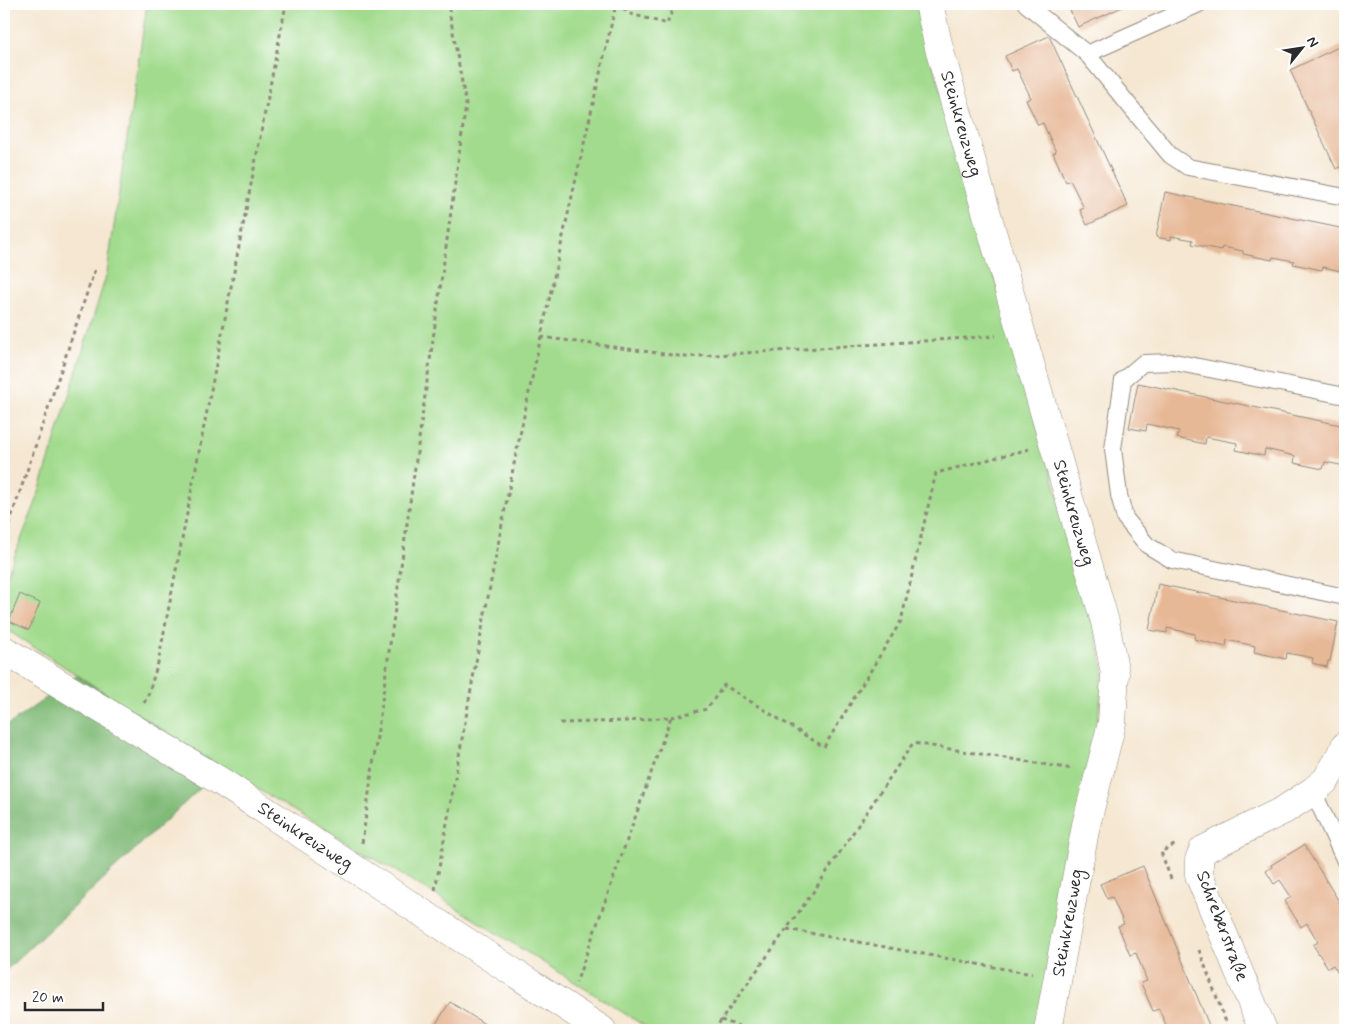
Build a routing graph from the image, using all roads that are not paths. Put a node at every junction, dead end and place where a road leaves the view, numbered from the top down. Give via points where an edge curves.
1 (929, 4) edge
2 (1026, 4) edge
3 (1199, 4) edge
4 (1087, 54) junction
5 (1345, 197) edge
6 (1345, 396) edge
7 (1345, 597) edge
8 (4, 650) edge
9 (1345, 746) edge
10 (1314, 791) junction
11 (1345, 861) edge
12 (602, 1030) edge
13 (1048, 1030) edge
14 (1263, 1030) edge

1 - 13 street, Steinkreuzweg via 940,52 1105,622 1115,674 1112,723 1086,825
2 - 4 lane
3 - 4 lane
4 - 5 lane via 1170,155 1188,167
6 - 7 lane via 1174,362 1143,363 1123,380 1113,449 1118,495 1125,518 1146,545 1172,560
8 - 12 street, Steinkreuzweg via 220,781
9 - 10 street, Schreberstraße via 1326,780
10 - 11 lane
10 - 14 street, Schreberstraße via 1284,810 1203,850 1199,860 1199,875

